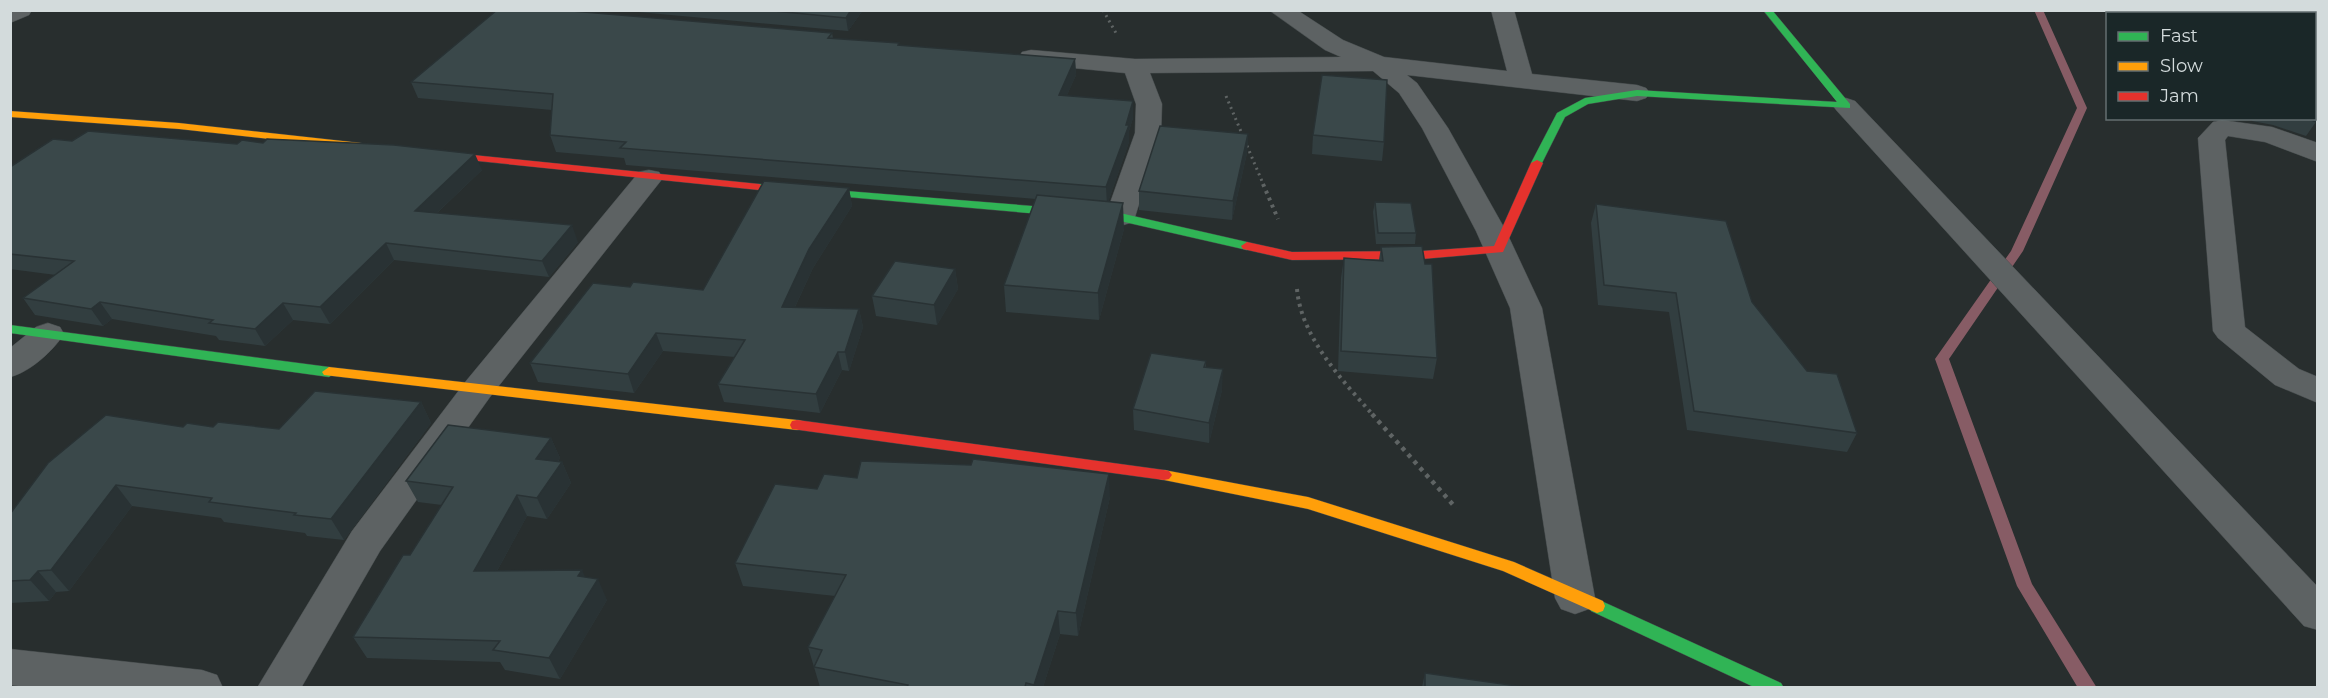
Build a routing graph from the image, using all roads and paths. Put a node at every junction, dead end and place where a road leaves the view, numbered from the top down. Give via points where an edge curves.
1 (21, 10) edge
2 (1280, 10) edge
3 (1502, 10) edge
4 (1767, 10) edge
5 (10, 16) edge
6 (1004, 55) edge
7 (1379, 64) junction
8 (1135, 66) junction
9 (1213, 68) junction
10 (1522, 81) junction
11 (1637, 93) junction
12 (1846, 106) junction
13 (10, 114) edge
14 (379, 148) edge
15 (414, 152) edge
16 (2318, 154) edge
17 (649, 178) junction
18 (1120, 217) junction
19 (1499, 249) junction
20 (1292, 256) junction
21 (10, 329) edge
22 (48, 334) junction
23 (10, 366) edge
24 (478, 390) junction
25 (2318, 391) edge
26 (1462, 514) dead end
27 (1575, 598) junction
28 (2318, 614) edge
29 (10, 667) edge
30 (202, 687) edge
31 (279, 687) edge
32 (1775, 687) edge

1 - 5 street
2 - 7 street via 1334,45
3 - 10 street
4 - 12 street
6 - 8 street
7 - 9 street
7 - 10 street
7 - 19 street via 1408,88 1422,108
8 - 9 street
8 - 18 street via 1149,104 1148,133
9 - 20 path
10 - 11 street
11 - 12 street
11 - 19 street via 1585,101 1561,115
12 - 28 street
13 - 14 street via 179,126
15 - 17 street
16 - 25 street via 2281,138 2239,129 2222,128 2211,138 2229,331 2287,377
17 - 18 street
17 - 24 street
18 - 20 street
19 - 20 street via 1422,255
19 - 27 street via 1526,308
20 - 26 path via 1299,311 1337,374
21 - 22 street
22 - 23 street
22 - 24 street
24 - 27 street via 844,430 1160,474 1308,503 1508,566
24 - 31 street via 366,541
27 - 32 street
29 - 30 street

